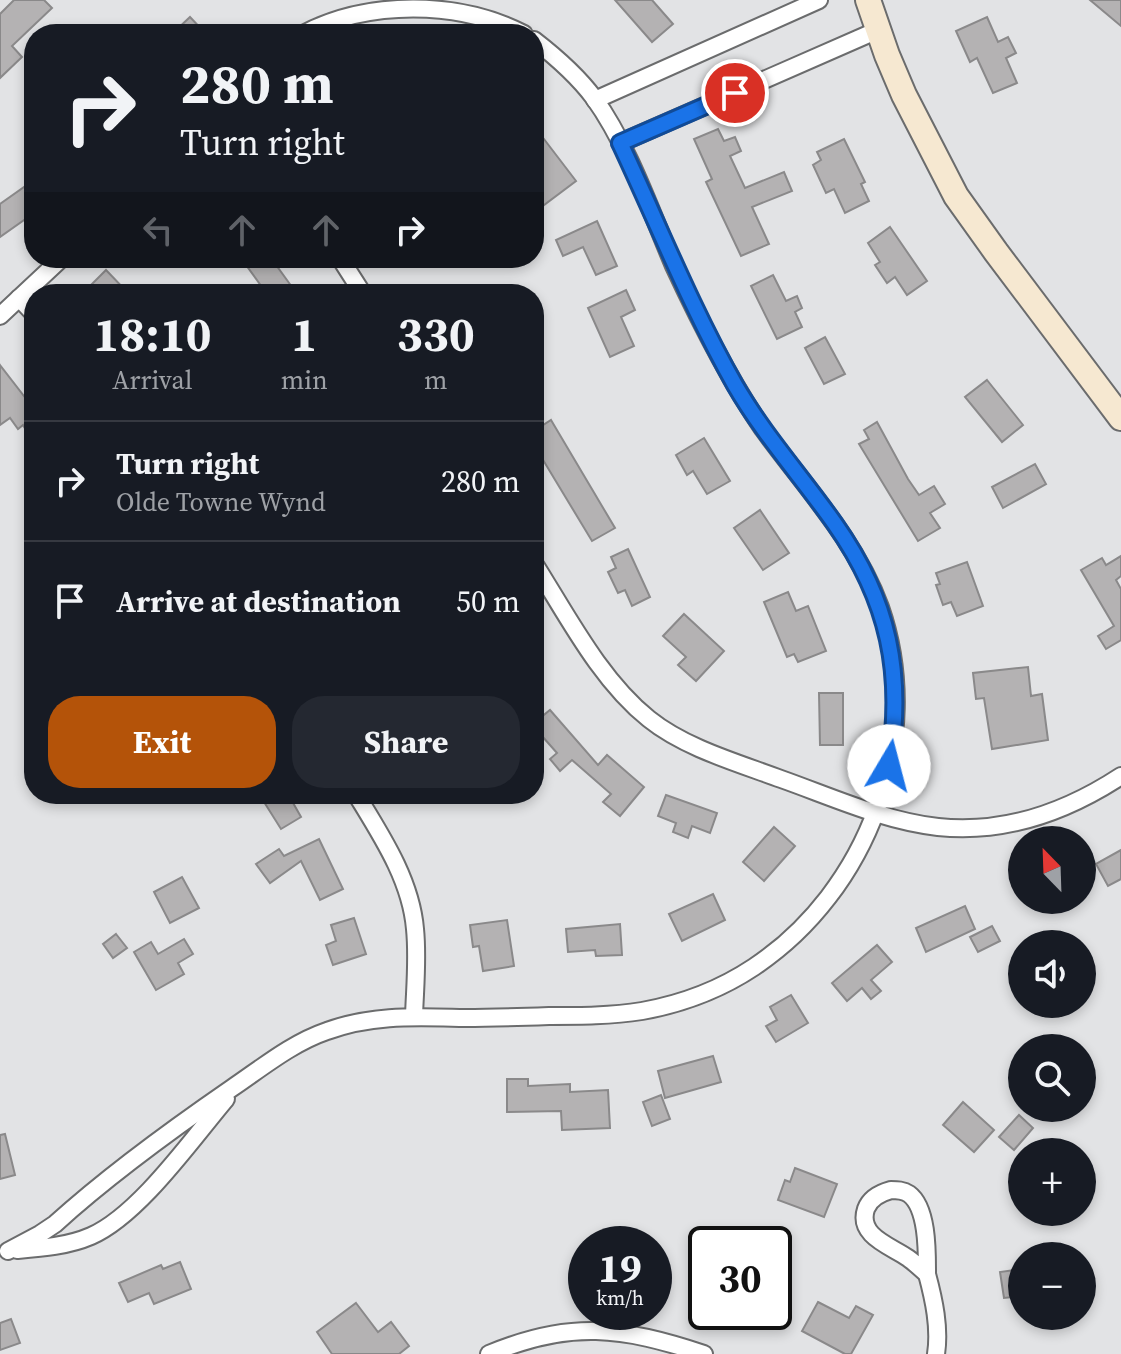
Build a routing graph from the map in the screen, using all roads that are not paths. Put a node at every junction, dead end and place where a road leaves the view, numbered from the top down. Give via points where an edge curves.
1 (819, 0) edge
2 (868, 0) edge
3 (437, 3) edge
4 (322, 24) edge
5 (504, 24) edge
6 (878, 30) junction
7 (544, 48) edge
8 (595, 100) junction
9 (620, 143) junction
10 (51, 268) edge
11 (34, 284) edge
12 (24, 293) edge
13 (19, 298) junction
14 (24, 303) edge
15 (0, 316) edge
16 (1121, 418) edge
17 (544, 579) edge
18 (1121, 776) edge
19 (362, 804) edge
20 (877, 813) junction
21 (414, 1016) junction
22 (239, 1083) junction
23 (4, 1252) edge
24 (927, 1274) junction
25 (489, 1354) edge
26 (704, 1354) edge
27 (936, 1354) edge

1 - 8 street
2 - 6 main road
3 - 4 street via 382,7
3 - 5 street
6 - 9 street
6 - 16 main road via 904,95 956,196
7 - 8 street
8 - 9 street
9 - 20 street via 721,360 850,547 877,601 893,664 895,718
10 - 11 street
12 - 13 street
13 - 14 street
13 - 15 street
17 - 20 street via 606,673 651,721 733,762
18 - 20 street via 1050,813 993,826 937,827
19 - 21 street via 397,867 411,908
20 - 21 street via 844,876 812,916 772,955 695,997 604,1016
21 - 22 street via 325,1031
22 - 23 street via 143,1151 55,1224
22 - 23 street via 160,1178 105,1228 74,1242
24 - 24 street via 925,1231 916,1201 902,1190 880,1194 867,1207 871,1234
24 - 27 street via 935,1306
25 - 26 street via 540,1336 578,1330 629,1334

